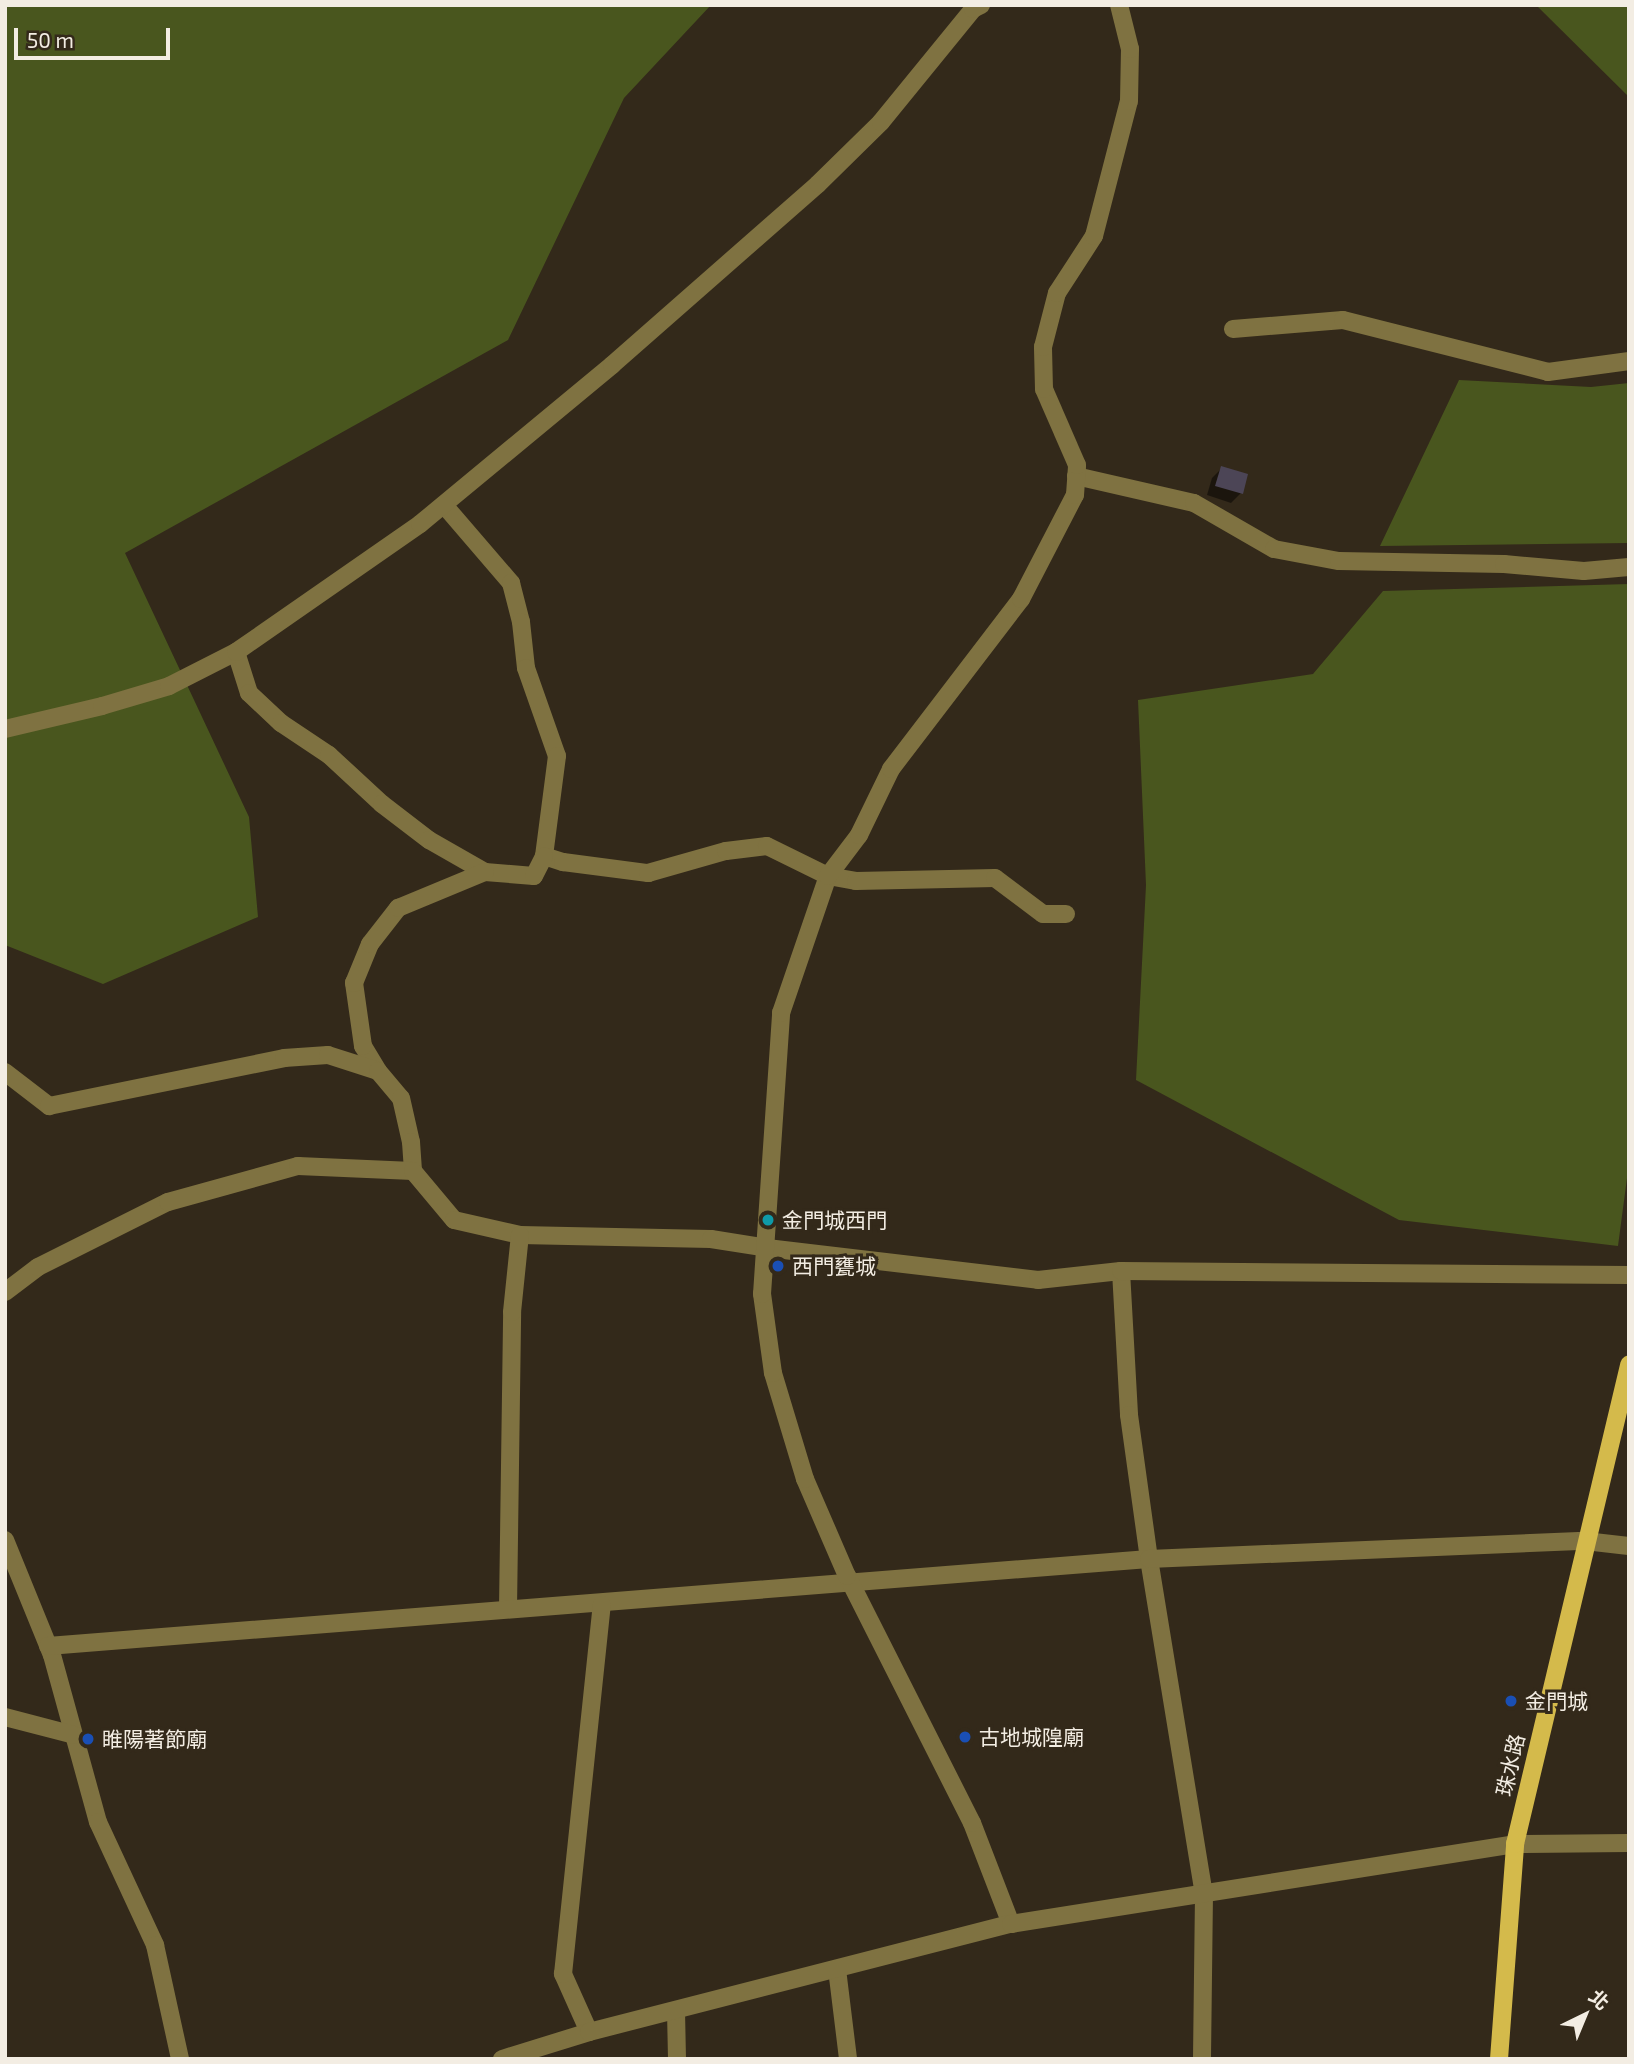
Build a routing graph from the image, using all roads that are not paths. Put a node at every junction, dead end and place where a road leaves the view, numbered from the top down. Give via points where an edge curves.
1 (981, 5) edge
2 (1119, 5) edge
3 (1233, 329) dead end
4 (1629, 360) edge
5 (1076, 476) junction
6 (444, 505) junction
7 (1629, 567) edge
8 (236, 652) junction
9 (5, 729) edge
10 (544, 856) junction
11 (485, 872) junction
12 (828, 876) junction
13 (1066, 914) dead end
14 (378, 1071) junction
15 (5, 1072) edge
16 (413, 1171) junction
17 (520, 1235) junction
18 (766, 1248) junction
19 (1121, 1271) junction
20 (1629, 1275) edge
21 (5, 1292) edge
22 (1629, 1364) edge
23 (5, 1540) edge
24 (1585, 1541) junction
25 (1629, 1546) edge
26 (1149, 1559) junction
27 (850, 1583) junction
28 (602, 1605) junction
29 (508, 1609) junction
30 (48, 1646) junction
31 (5, 1717) edge
32 (74, 1735) junction
33 (1629, 1843) edge
34 (1515, 1844) junction
35 (1205, 1894) junction
36 (1011, 1924) junction
37 (837, 1969) junction
38 (676, 2011) junction
39 (589, 2032) junction
40 (180, 2059) edge
41 (502, 2059) edge
42 (677, 2059) edge
43 (848, 2059) edge
44 (1202, 2059) edge
45 (1499, 2059) edge

1 - 6 street via 881,122 818,184
2 - 5 street via 1130,49 1129,101 1094,236 1056,293 1043,348 1044,389 1077,464
3 - 4 street via 1343,320 1548,372
5 - 7 street via 1195,503 1274,549 1339,561 1504,564 1584,571
5 - 12 street via 1075,495 1021,599 891,769 859,835
6 - 8 street
6 - 10 street via 511,583 526,668 557,756
8 - 9 street via 169,686
8 - 11 street via 249,693 281,723 329,755 429,840
10 - 11 street via 534,876
10 - 12 street via 649,873 726,851 767,846
11 - 14 street via 398,908 370,944 354,983 363,1046
12 - 13 street via 856,881 995,878 1043,914
12 - 18 street via 782,1013
14 - 15 street via 328,1055 284,1058 49,1107
14 - 16 street via 401,1098
16 - 17 street via 454,1220
16 - 21 street via 298,1166 168,1202 38,1267
17 - 18 street via 711,1239
17 - 29 street via 512,1312
18 - 19 street via 1038,1280
18 - 27 street via 762,1294 773,1373 805,1479
19 - 20 street
19 - 26 street via 1129,1415
22 - 24 main road, 珠水路
23 - 30 street
24 - 25 street
24 - 26 street
24 - 34 main road, 珠水路
26 - 27 street
26 - 35 street
27 - 28 street
27 - 36 street via 972,1823
28 - 29 street
28 - 39 street via 563,1974
29 - 30 street
30 - 32 street
31 - 32 street
32 - 40 street via 98,1822 155,1945
33 - 34 street
34 - 35 street
34 - 45 main road, 珠水路
35 - 36 street
35 - 44 street
36 - 37 street
37 - 38 street
37 - 43 street
38 - 39 street
38 - 42 street
39 - 41 street

